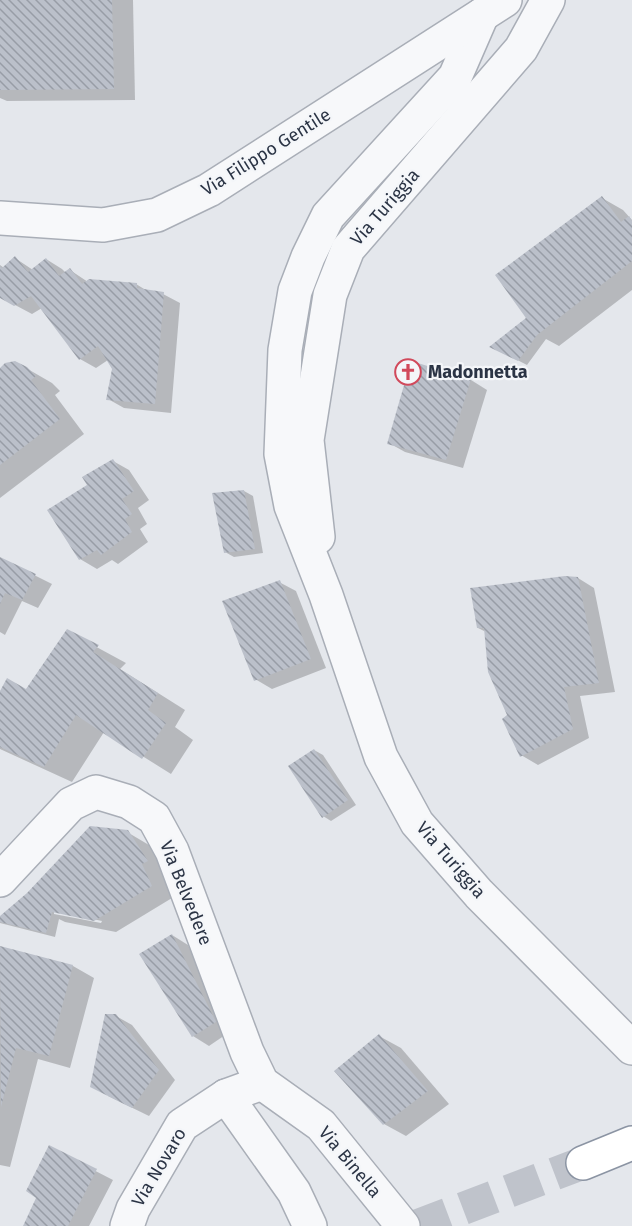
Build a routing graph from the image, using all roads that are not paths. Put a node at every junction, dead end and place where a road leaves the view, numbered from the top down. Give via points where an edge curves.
1 (548, 0) edge
2 (493, 8) edge
3 (0, 218) edge
4 (326, 595) junction
5 (0, 880) edge
6 (632, 1048) edge
7 (262, 1083) junction
8 (226, 1096) junction
9 (632, 1143) edge
10 (583, 1163) tunnel mouth
11 (127, 1226) edge
12 (310, 1226) edge
13 (403, 1226) edge

1 - 4 street, Via Turiggia via 521,48 348,249 330,295 307,440
2 - 3 street, Via Filippo Gentile via 209,190 157,215 103,225
2 - 4 street, Via Turiggia via 455,78 328,216 295,291 285,350 280,454 291,506
4 - 6 street, Via Turiggia via 381,757 417,823 479,894
5 - 7 street, Via Belvedere via 71,804 96,792 129,802 154,818 172,850
7 - 8 street, Via Novaro
7 - 13 street, Via Binella via 321,1125
8 - 11 street, Via Novaro via 182,1125
8 - 12 street via 294,1192
9 - 10 highway

